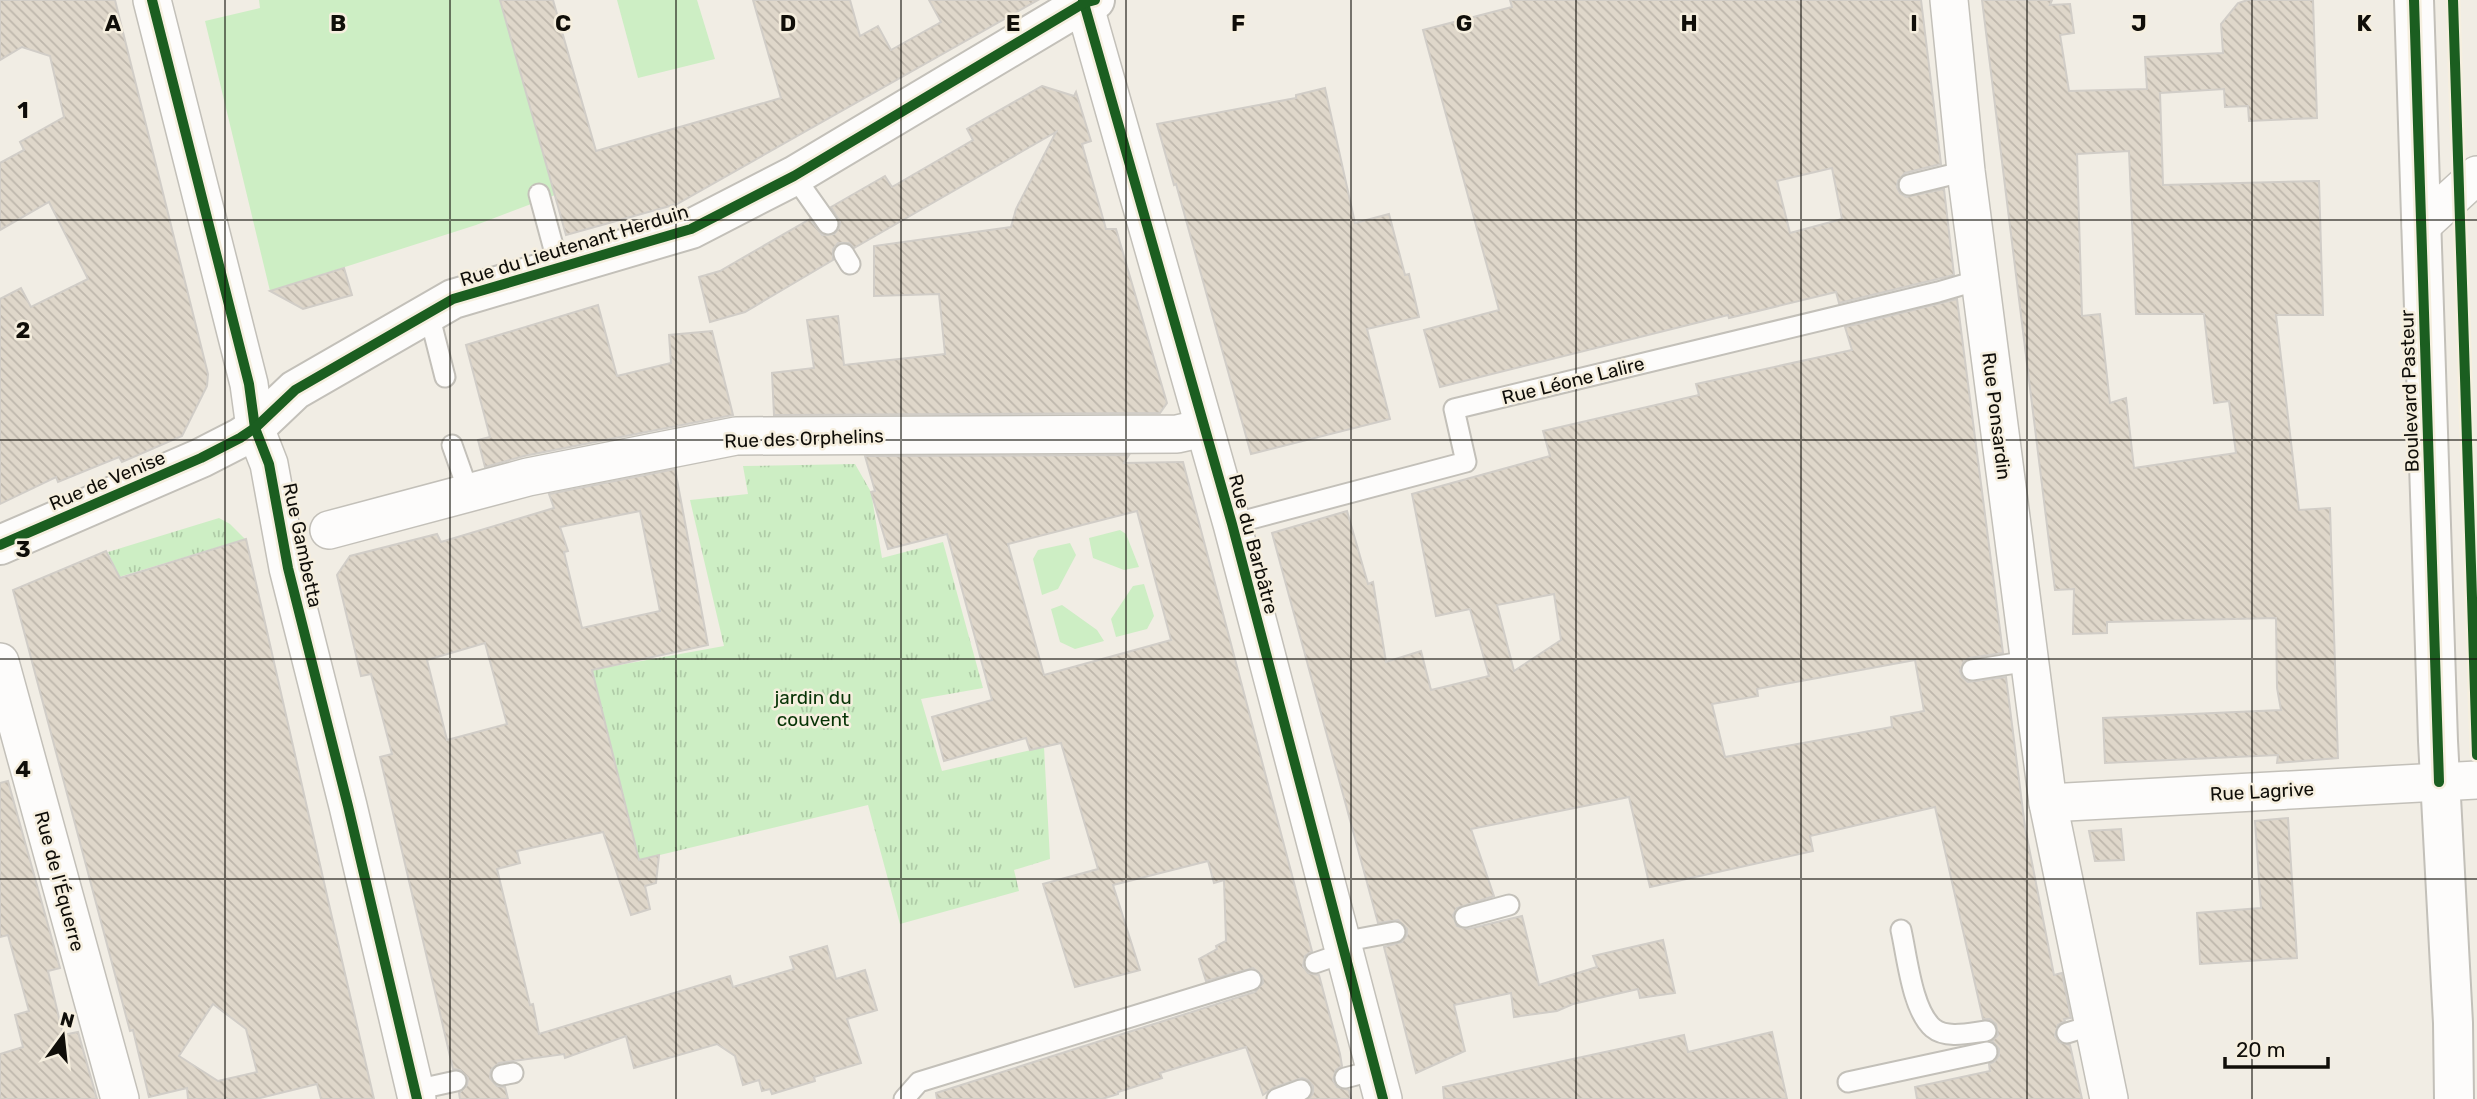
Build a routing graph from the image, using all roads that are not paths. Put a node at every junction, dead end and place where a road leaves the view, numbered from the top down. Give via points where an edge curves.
1 (152, 0) edge
2 (1949, 0) edge
3 (2414, 0) edge
4 (1088, 1) edge
5 (1966, 172) junction
6 (2477, 175) edge
7 (794, 176) junction
8 (1909, 185) dead end
9 (539, 194) dead end
10 (828, 225) dead end
11 (2421, 226) junction
12 (559, 268) junction
13 (1979, 280) junction
14 (429, 314) junction
15 (445, 377) dead end
16 (1204, 428) junction
17 (240, 436) junction
18 (452, 445) dead end
19 (468, 493) junction
20 (1232, 524) junction
21 (329, 530) dead end
22 (0, 545) edge
23 (2029, 661) junction
24 (0, 662) edge
25 (1972, 670) dead end
26 (2477, 780) edge
27 (2439, 782) junction
28 (2048, 803) junction
29 (1510, 905) dead end
30 (1465, 917) dead end
31 (1901, 930) dead end
32 (1395, 932) dead end
33 (1334, 953) junction
34 (1251, 980) dead end
35 (1986, 1031) dead end
36 (1987, 1052) dead end
37 (456, 1081) dead end
38 (1368, 1082) edge
39 (1848, 1082) dead end
40 (2456, 1088) edge
41 (1301, 1090) dead end
42 (416, 1094) edge
43 (120, 1099) edge
44 (904, 1099) edge
45 (1277, 1099) edge
46 (2109, 1099) edge

1 - 17 street, Rue Gambetta via 249,384
2 - 5 street, Rue Ponsardin
3 - 11 street, Boulevard Pasteur
4 - 7 street, Rue du Lieutenant Herduin
4 - 16 street, Rue du Barbâtre
5 - 8 lane
5 - 13 street, Rue Ponsardin
6 - 11 street
7 - 10 lane
7 - 12 street, Rue du Lieutenant Herduin via 691,229
9 - 12 lane, Rue du Lieutenant Herduin
11 - 27 street, Boulevard Pasteur
12 - 14 street, Rue du Lieutenant Herduin via 453,299
13 - 20 lane, Rue Léone Lalire via 1454,409 1466,462
13 - 23 street, Rue Ponsardin
14 - 15 lane
14 - 17 street, Rue du Lieutenant Herduin via 295,390
16 - 19 street, Rue des Orphelins via 1177,434 736,436
16 - 20 street, Rue du Barbâtre
17 - 22 street, Rue de Venise via 201,458
17 - 42 street, Rue Gambetta via 269,464 288,568
18 - 19 lane
19 - 21 street, Rue des Orphelins
20 - 33 street, Rue du Barbâtre
23 - 25 lane
23 - 28 street, Rue Ponsardin
24 - 43 street, Rue de l'Équerre
26 - 27 street, Rue Lagrive
27 - 28 street, Rue Lagrive
27 - 40 street, Boulevard Pasteur
28 - 46 street, Rue Ponsardin via 2081,1018
29 - 30 lane
31 - 35 lane via 1919,1010 1934,1029 1956,1035
32 - 33 lane
33 - 38 street, Rue du Barbâtre
34 - 44 lane via 919,1082
36 - 39 lane
37 - 42 lane, Rue Gambetta
41 - 45 lane

